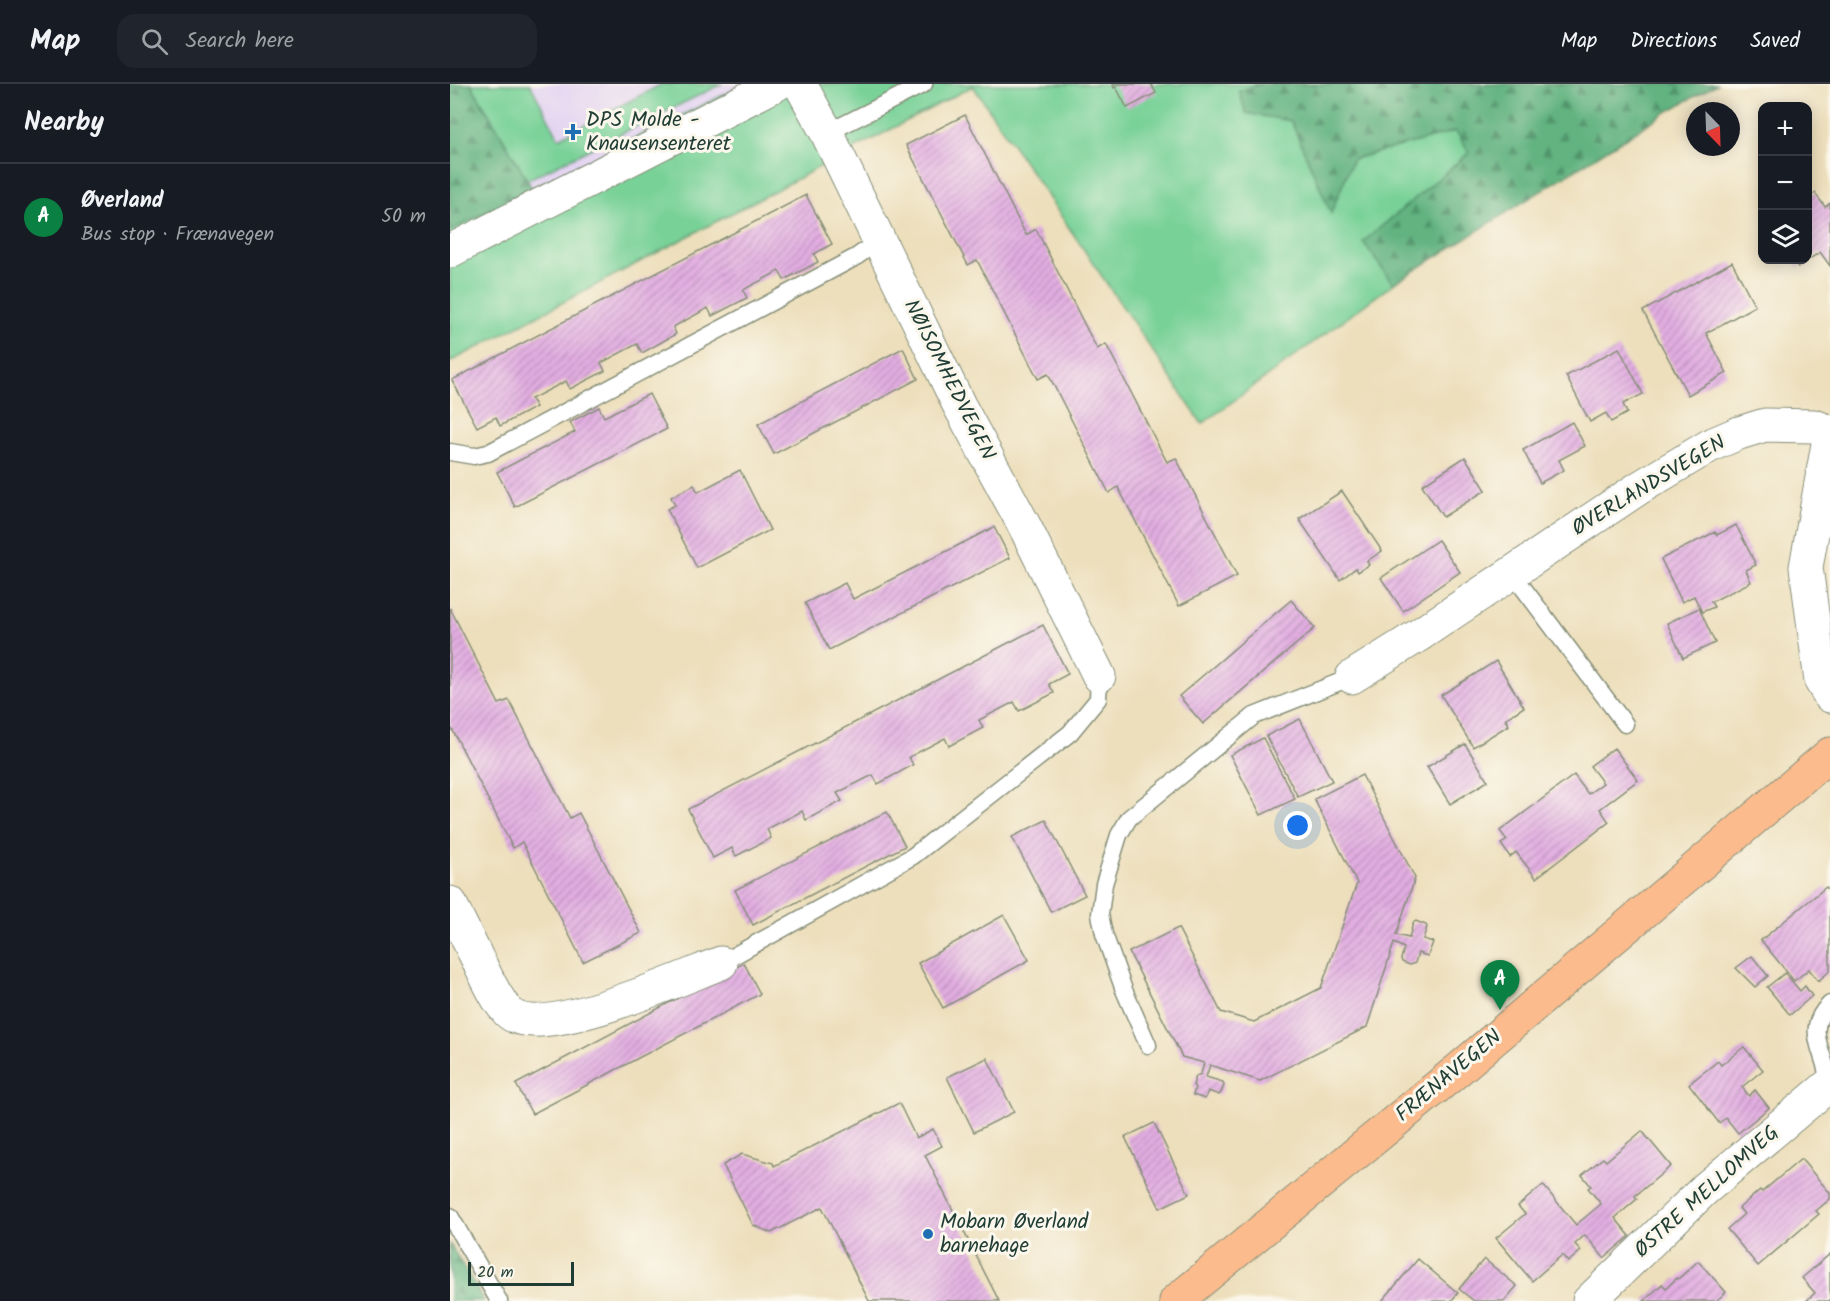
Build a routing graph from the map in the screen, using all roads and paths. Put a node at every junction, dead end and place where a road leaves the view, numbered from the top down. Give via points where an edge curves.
1 (777, 84) edge
2 (800, 84) edge
3 (924, 84) edge
4 (827, 133) junction
5 (880, 240) junction
6 (450, 251) edge
7 (1830, 432) edge
8 (450, 452) edge
9 (1512, 573) junction
10 (1099, 676) joint
11 (1352, 677) joint
12 (1830, 696) edge
13 (1625, 724) dead end
14 (1830, 754) edge
15 (450, 903) edge
16 (721, 963) joint
17 (1830, 1004) edge
18 (1148, 1045) dead end
19 (1829, 1086) edge
20 (450, 1216) edge
21 (499, 1301) edge
22 (1176, 1301) edge
23 (1589, 1301) edge

1 - 6 street
2 - 4 street, NØISOMHEDVEGEN
3 - 4 lane
4 - 5 street, NØISOMHEDVEGEN
5 - 8 lane via 856,257 488,453 474,456
5 - 10 street, NØISOMHEDVEGEN via 959,405
7 - 9 street, ØVERLANDSVEGEN via 1814,426 1765,426 1711,445
7 - 12 street, ØVERLANDSVEGEN via 1806,567 1821,681
9 - 11 street, ØVERLANDSVEGEN
9 - 13 lane
10 - 16 lane via 1098,699 1070,733 913,856
11 - 18 lane via 1254,716 1123,827 1104,884 1100,914 1124,990
14 - 22 main road, FRÆNAVEGEN via 1459,1069
15 - 16 street via 492,988 515,1016 539,1021 573,1017
17 - 19 lane via 1818,1020 1817,1029
19 - 23 street, ØSTRE MELLOMVEG via 1705,1189
20 - 21 lane

